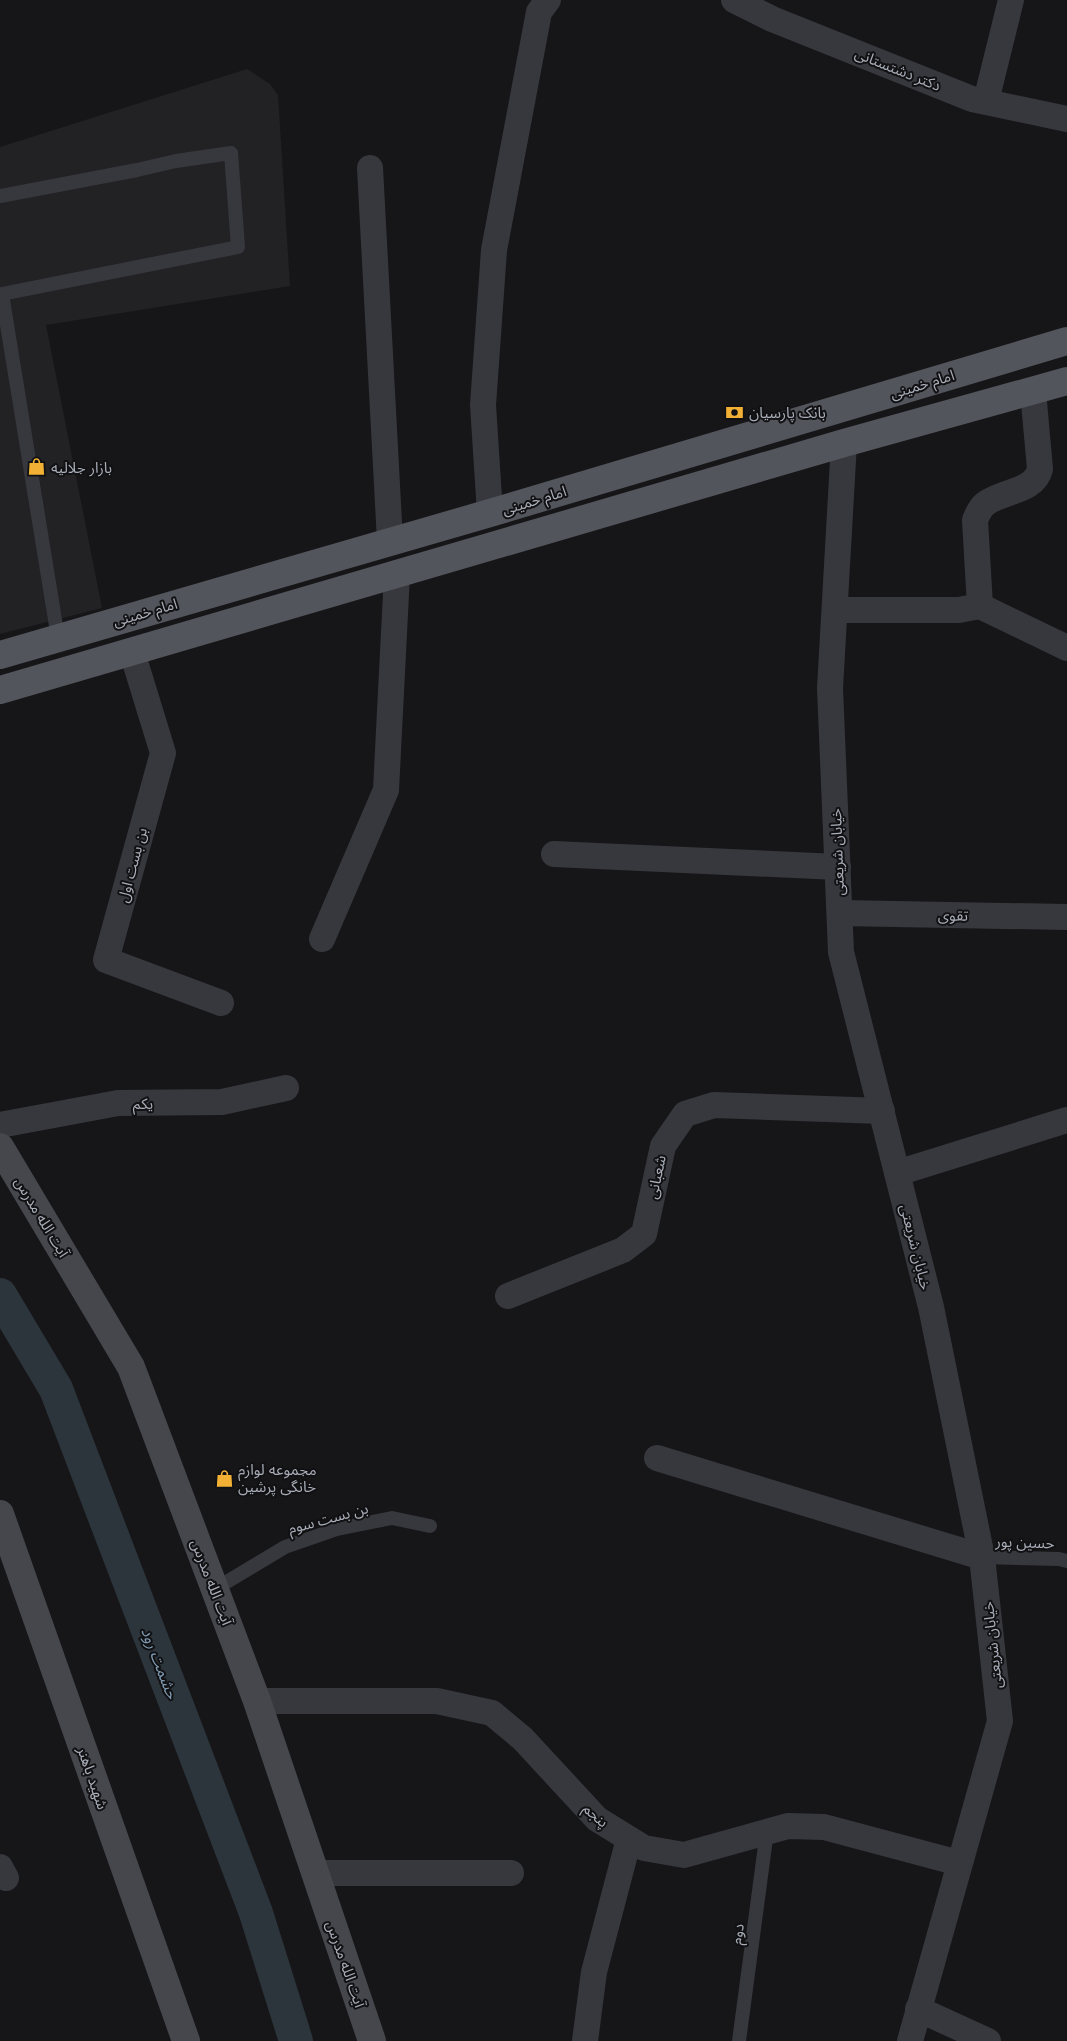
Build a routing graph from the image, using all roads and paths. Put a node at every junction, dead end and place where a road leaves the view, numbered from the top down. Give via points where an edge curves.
1 (548, 0) edge
2 (734, 0) edge
3 (1011, 0) edge
4 (986, 101) junction
5 (1067, 120) edge
6 (370, 168) dead end
7 (0, 196) edge
8 (1067, 341) edge
9 (1067, 381) edge
10 (1033, 391) junction
11 (844, 443) junction
12 (490, 513) junction
13 (390, 541) junction
14 (397, 574) junction
15 (980, 606) junction
16 (835, 610) junction
17 (58, 638) junction
18 (1067, 648) edge
19 (132, 652) junction
20 (0, 655) edge
21 (0, 690) edge
22 (554, 854) dead end
23 (838, 867) junction
24 (840, 913) junction
25 (1067, 917) edge
26 (322, 939) dead end
27 (221, 1003) dead end
28 (286, 1088) dead end
29 (882, 1112) junction
30 (1067, 1120) edge
31 (0, 1125) edge
32 (0, 1147) edge
33 (897, 1173) junction
34 (508, 1296) dead end
35 (657, 1458) dead end
36 (0, 1514) edge
37 (430, 1526) dead end
38 (982, 1557) junction
39 (1067, 1561) edge
40 (215, 1589) junction
41 (257, 1701) junction
42 (767, 1831) junction
43 (629, 1839) junction
44 (958, 1863) junction
45 (315, 1873) junction
46 (511, 1873) dead end
47 (918, 2009) junction
48 (186, 2041) edge
49 (372, 2041) edge
50 (585, 2041) edge
51 (739, 2041) edge
52 (910, 2041) edge
53 (988, 2041) edge

1 - 12 street via 539,12 494,250 482,405
2 - 4 street, دکتر دشتستانی via 772,19
3 - 4 street
4 - 5 street, دکتر دشتستانی
6 - 13 street
7 - 17 lane via 231,153 238,247 2,294
8 - 12 main road, امام خمینی
9 - 10 main road
10 - 11 main road
10 - 15 street via 1040,469 1038,478 985,504 975,520
11 - 14 main road
11 - 16 street, خیابان شریعتی
12 - 13 main road, امام خمینی
13 - 17 main road, امام خمینی
14 - 19 main road
14 - 26 street via 386,790
15 - 16 street via 959,610
15 - 18 street
16 - 23 street, خیابان شریعتی via 830,688
17 - 20 main road, امام خمینی
19 - 21 main road
19 - 27 street, بن بست اول via 162,753 106,960
22 - 23 street
23 - 24 street, خیابان شریعتی
24 - 25 street, تقوی
24 - 29 street, خیابان شریعتی via 841,952
28 - 31 street, یکم via 222,1102 118,1103
29 - 33 street, خیابان شریعتی
29 - 34 street, شعبانی via 714,1105 685,1114 663,1146 644,1234 623,1250
30 - 33 street
32 - 40 main road, آیت الله مدرس via 131,1367
33 - 38 street, خیابان شریعتی via 931,1307
35 - 38 street
36 - 48 main road, شهید باهنر
37 - 40 lane, بن بست سوم via 392,1518 337,1529 285,1547
38 - 39 lane, حسین پور
38 - 44 street, خیابان شریعتی via 1000,1721
40 - 41 main road, آیت الله مدرس
41 - 43 street, پنجم via 437,1701 492,1713 523,1739 597,1820
41 - 45 main road, آیت الله مدرس
42 - 43 street, پنجم via 684,1855 644,1848
42 - 44 street, پنجم via 788,1826 824,1827
42 - 51 lane, دوم
43 - 50 street via 594,1972
44 - 47 street, خیابان شریعتی
45 - 46 street
45 - 49 main road, آیت الله مدرس
47 - 52 street, خیابان شریعتی
47 - 53 street

